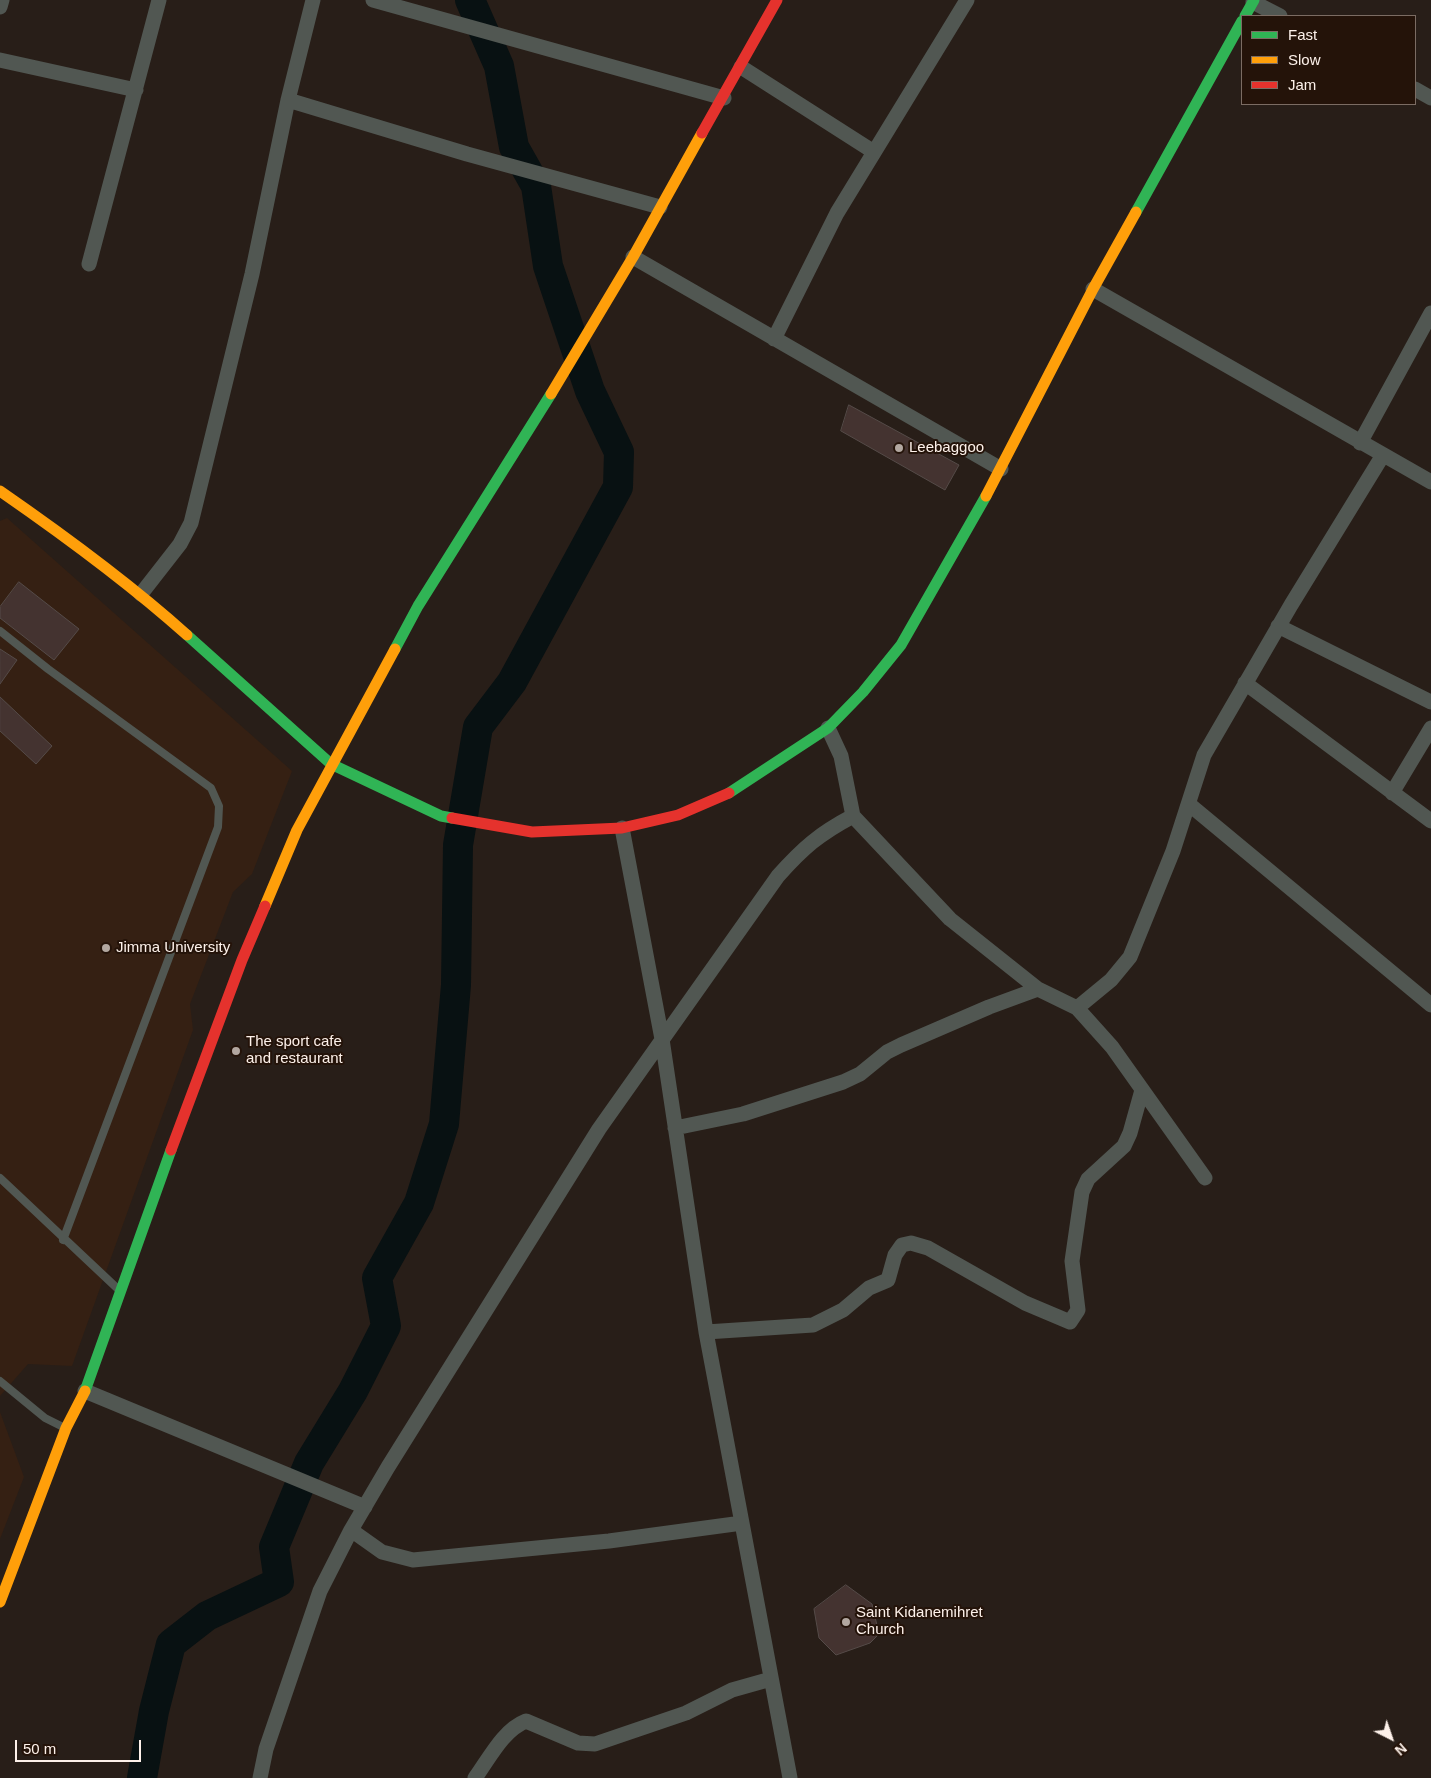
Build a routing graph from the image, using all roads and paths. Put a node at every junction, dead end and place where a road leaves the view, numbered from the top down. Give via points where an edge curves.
1 (2, 0) edge
2 (159, 0) edge
3 (313, 0) edge
4 (373, 0) edge
5 (778, 0) edge
6 (967, 0) edge
7 (1254, 1) edge
8 (0, 7) edge
9 (1246, 15) edge
10 (1278, 15) edge
11 (1241, 23) edge
12 (0, 60) edge
13 (741, 67) junction
14 (136, 90) junction
15 (1416, 90) edge
16 (724, 98) junction
17 (1431, 98) edge
18 (288, 100) junction
19 (874, 152) junction
20 (660, 207) junction
21 (633, 257) junction
22 (89, 264) dead end
23 (1093, 289) junction
24 (1431, 313) edge
25 (774, 338) junction
26 (1360, 444) junction
27 (1383, 455) junction
28 (1001, 470) junction
29 (1431, 482) edge
30 (0, 491) edge
31 (142, 594) junction
32 (1278, 626) junction
33 (0, 631) edge
34 (1245, 682) junction
35 (1431, 702) edge
36 (828, 728) junction
37 (1431, 728) edge
38 (331, 764) junction
39 (1392, 793) junction
40 (1190, 805) junction
41 (853, 816) junction
42 (1431, 822) edge
43 (622, 828) junction
44 (1038, 989) junction
45 (1431, 1005) edge
46 (1076, 1008) junction
47 (662, 1039) junction
48 (1142, 1090) junction
49 (675, 1128) junction
50 (0, 1178) edge
51 (1205, 1178) dead end
52 (63, 1240) junction
53 (120, 1291) junction
54 (706, 1332) junction
55 (0, 1381) edge
56 (85, 1390) junction
57 (66, 1428) junction
58 (364, 1507) junction
59 (742, 1522) junction
60 (351, 1530) junction
61 (0, 1602) edge
62 (771, 1679) junction
63 (260, 1778) edge
64 (475, 1778) edge
65 (790, 1778) edge

1 - 8 street
2 - 14 street
3 - 18 street
4 - 16 street
5 - 13 street
6 - 19 street
7 - 9 street
7 - 10 street
11 - 23 street
12 - 14 street
13 - 16 street
13 - 19 street
14 - 22 street
15 - 17 street
16 - 20 street
18 - 20 street
18 - 31 street via 252,274 191,523 180,544
19 - 25 street via 837,212
20 - 21 street
21 - 25 street
21 - 38 street via 529,431 418,606
23 - 26 street
23 - 28 street
24 - 26 street
25 - 28 street
26 - 27 street
27 - 29 street
27 - 32 street
28 - 36 street via 901,645 863,692
30 - 31 street
31 - 38 street
32 - 34 street
32 - 35 street
33 - 52 lane via 211,788 219,806 218,827
34 - 39 street
34 - 40 street via 1204,755
36 - 41 street via 841,756
36 - 43 street via 737,790 678,815
37 - 39 street
38 - 43 street via 441,816 524,831
38 - 53 street via 298,830 242,960
39 - 42 street
40 - 45 street
40 - 46 street via 1130,957 1111,980
41 - 44 street via 950,919
41 - 47 street via 801,850 778,876
43 - 47 street
44 - 46 street
44 - 49 street via 901,1045 843,1082 743,1114
46 - 48 street via 1112,1047
47 - 49 street
47 - 58 street via 599,1129
48 - 51 street
48 - 54 street via 1124,1146 1088,1179 1082,1192 1072,1261 1078,1310 1070,1322 1024,1303 928,1248 911,1244 902,1245 895,1255 888,1280 869,1288 843,1310 813,1325
49 - 54 street
50 - 52 lane
52 - 53 lane
53 - 56 street
54 - 59 street
55 - 57 lane via 44,1418
56 - 57 street
56 - 58 street
57 - 61 street
58 - 60 street
59 - 60 street via 609,1541 413,1560 382,1552
59 - 62 street
60 - 63 street via 320,1591 266,1749
62 - 64 street via 732,1690 686,1713 595,1744 578,1743 526,1721 506,1735
62 - 65 street

